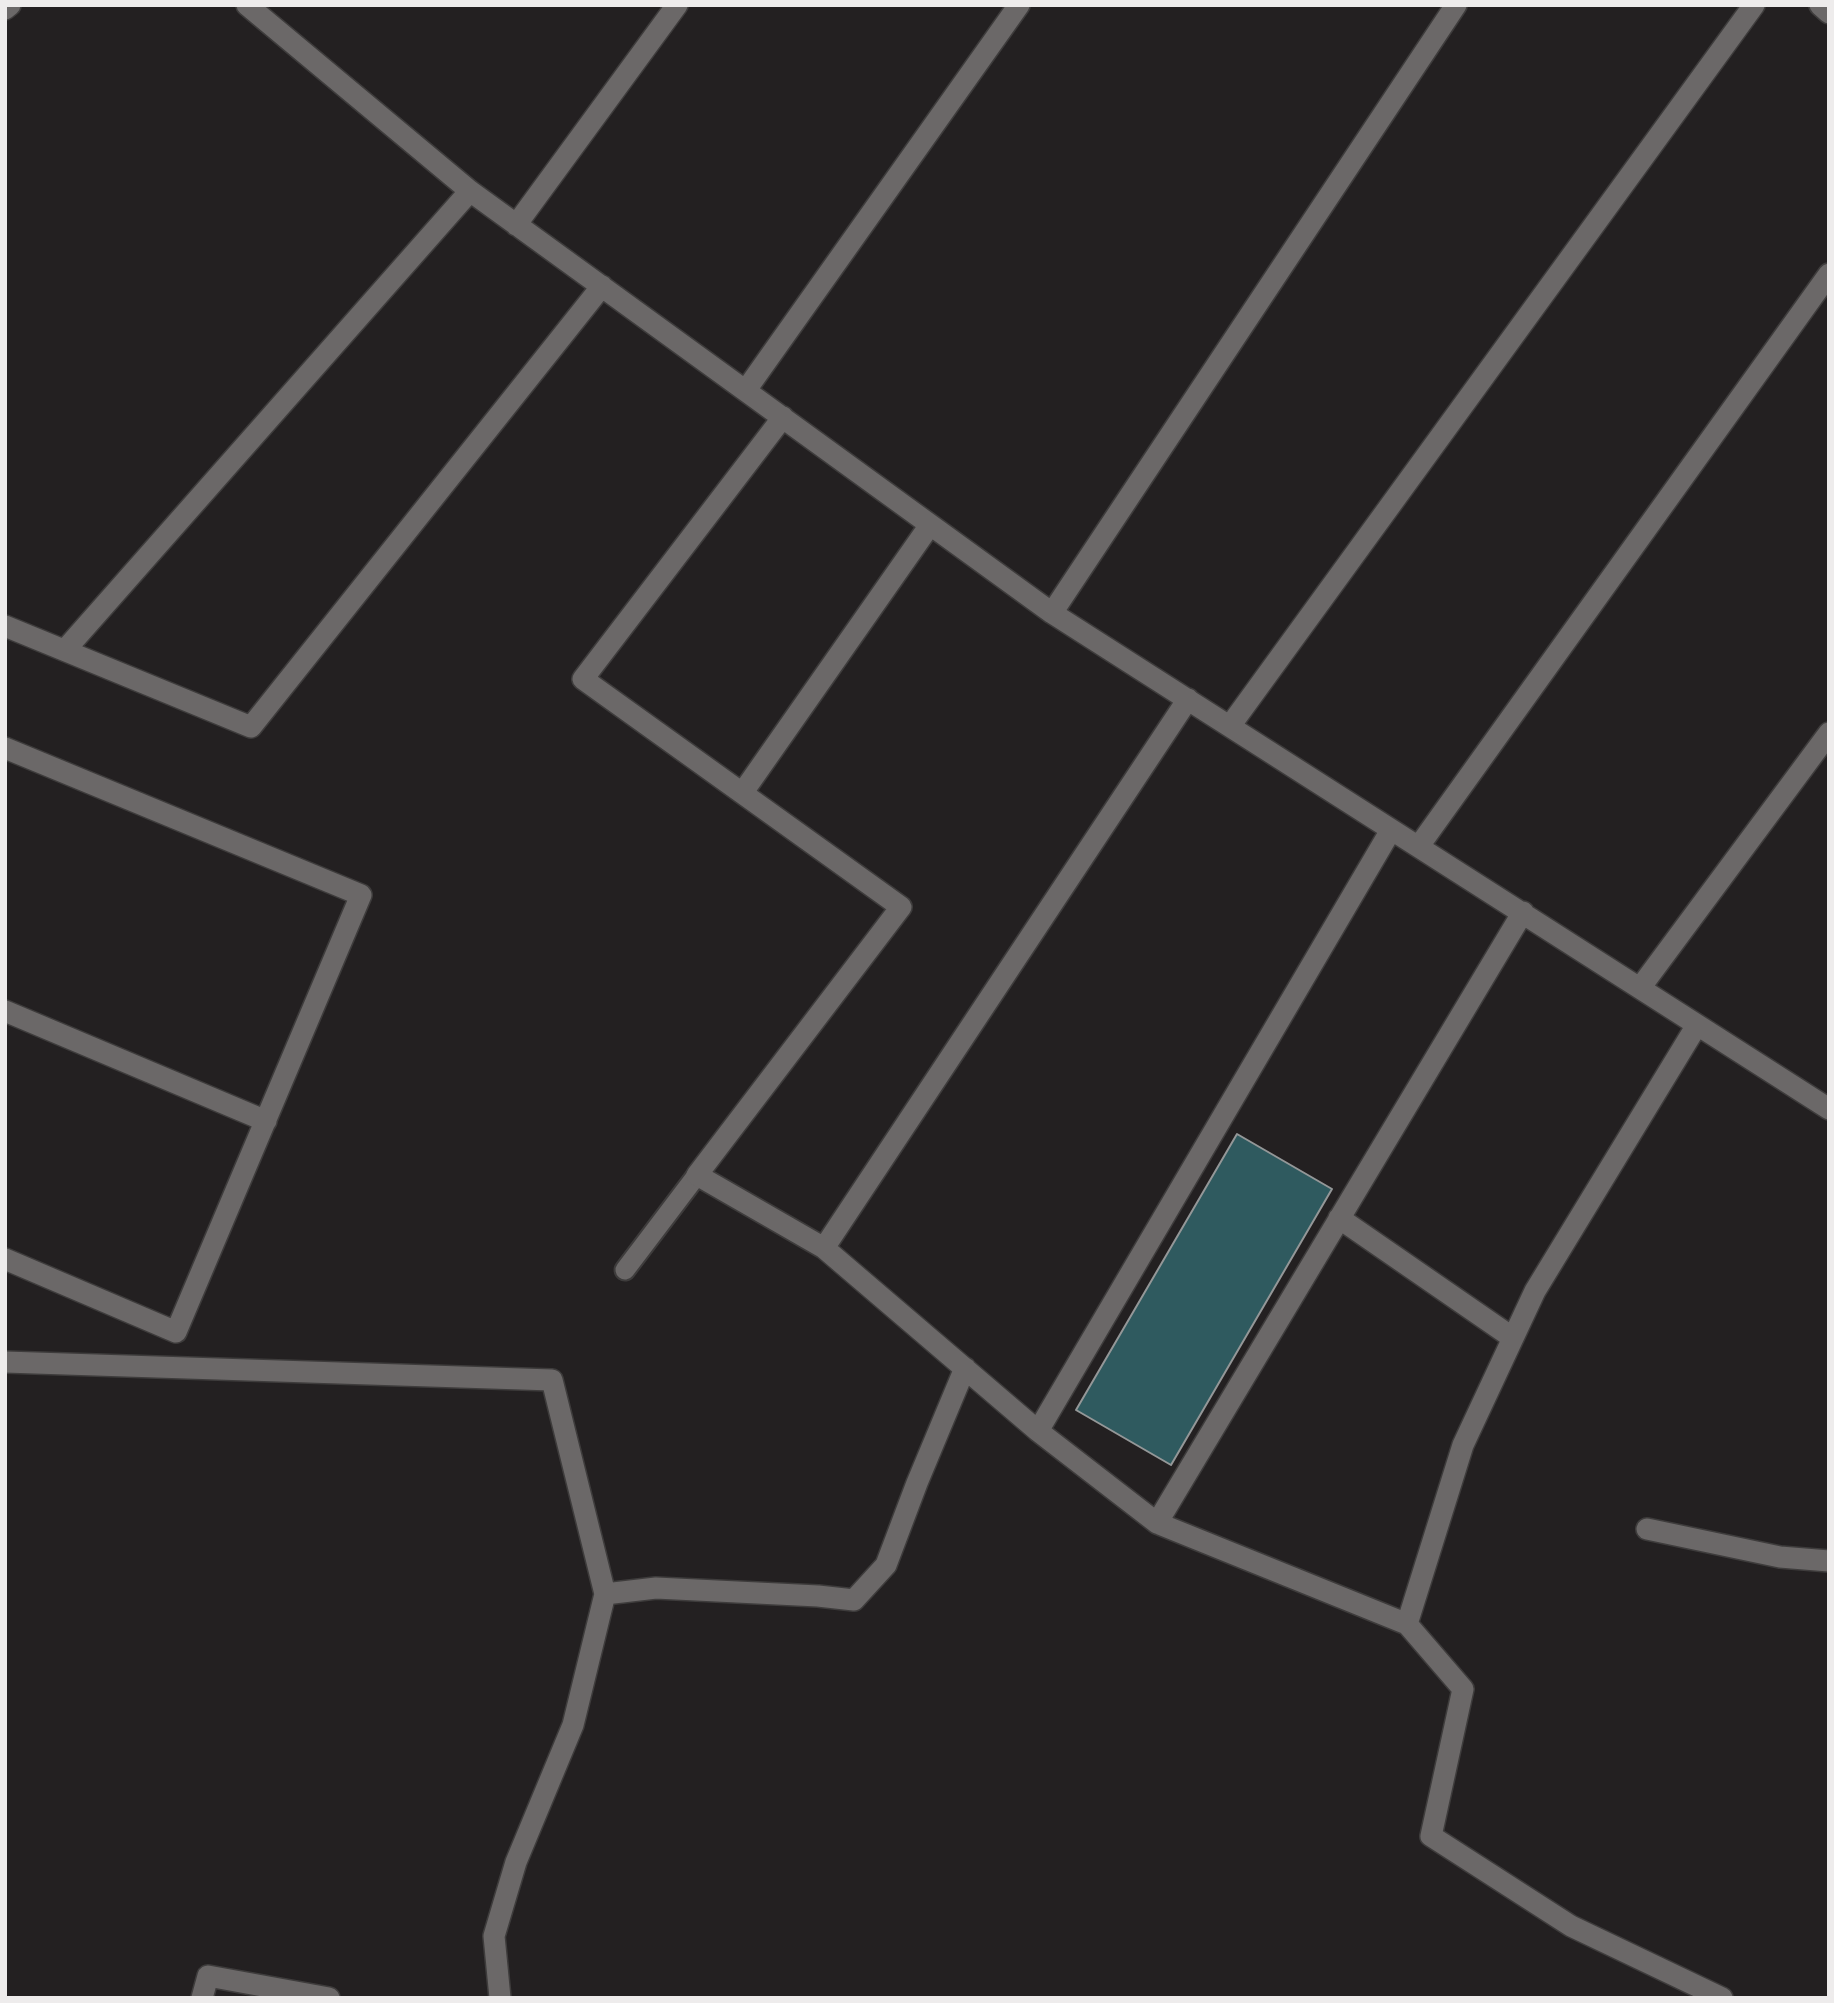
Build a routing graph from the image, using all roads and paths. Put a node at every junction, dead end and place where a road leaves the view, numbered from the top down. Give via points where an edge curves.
1 (10, 5) edge
2 (247, 5) edge
3 (677, 5) edge
4 (1019, 5) edge
5 (1456, 5) edge
6 (1754, 5) edge
7 (1820, 5) edge
8 (5, 9) edge
9 (1829, 13) edge
10 (470, 191) junction
11 (516, 225) junction
12 (1829, 274) edge
13 (602, 286) junction
14 (746, 390) junction
15 (783, 417) junction
16 (930, 525) junction
17 (1052, 613) junction
18 (5, 625) edge
19 (65, 650) junction
20 (1188, 699) junction
21 (1230, 726) junction
22 (1829, 733) edge
23 (5, 748) edge
24 (743, 792) junction
25 (1391, 830) junction
26 (1419, 846) junction
27 (1523, 912) junction
28 (1640, 988) junction
29 (5, 1011) edge
30 (1697, 1025) junction
31 (1829, 1109) edge
32 (265, 1121) junction
33 (696, 1175) junction
34 (1339, 1218) junction
35 (824, 1248) junction
36 (5, 1259) edge
37 (625, 1270) dead end
38 (1513, 1338) junction
39 (5, 1362) edge
40 (965, 1368) junction
41 (1038, 1430) junction
42 (1157, 1523) junction
43 (1647, 1529) dead end
44 (1829, 1561) edge
45 (605, 1594) junction
46 (1406, 1624) junction
47 (202, 1998) edge
48 (329, 1998) edge
49 (499, 1998) edge
50 (1722, 1998) edge

1 - 8 street
2 - 10 street
3 - 11 street
4 - 14 street
5 - 17 street
6 - 21 street
7 - 9 street
10 - 11 street
10 - 19 street
11 - 13 street
12 - 26 street
13 - 14 street
13 - 19 street via 251,727
14 - 15 street
15 - 16 street
15 - 24 street via 583,679
16 - 17 street
16 - 24 street
17 - 20 street
18 - 19 street
20 - 21 street
20 - 35 street
21 - 25 street
22 - 28 street
23 - 32 street via 361,895
24 - 33 street via 901,907
25 - 26 street
25 - 41 street
26 - 27 street
27 - 28 street
27 - 34 street
28 - 30 street
29 - 32 street
30 - 31 street
30 - 38 street via 1535,1291
32 - 36 street via 176,1332
33 - 35 street
33 - 37 lane
34 - 38 street
34 - 42 street
35 - 40 street
38 - 46 street via 1463,1445
39 - 45 street via 552,1380
40 - 41 street
40 - 45 street via 886,1565 854,1600 656,1588
41 - 42 street
42 - 46 street
43 - 44 street via 1780,1557
45 - 49 street via 573,1725 516,1862 494,1936
46 - 50 street via 1463,1689 1431,1836 1571,1926
47 - 48 street via 208,1976

